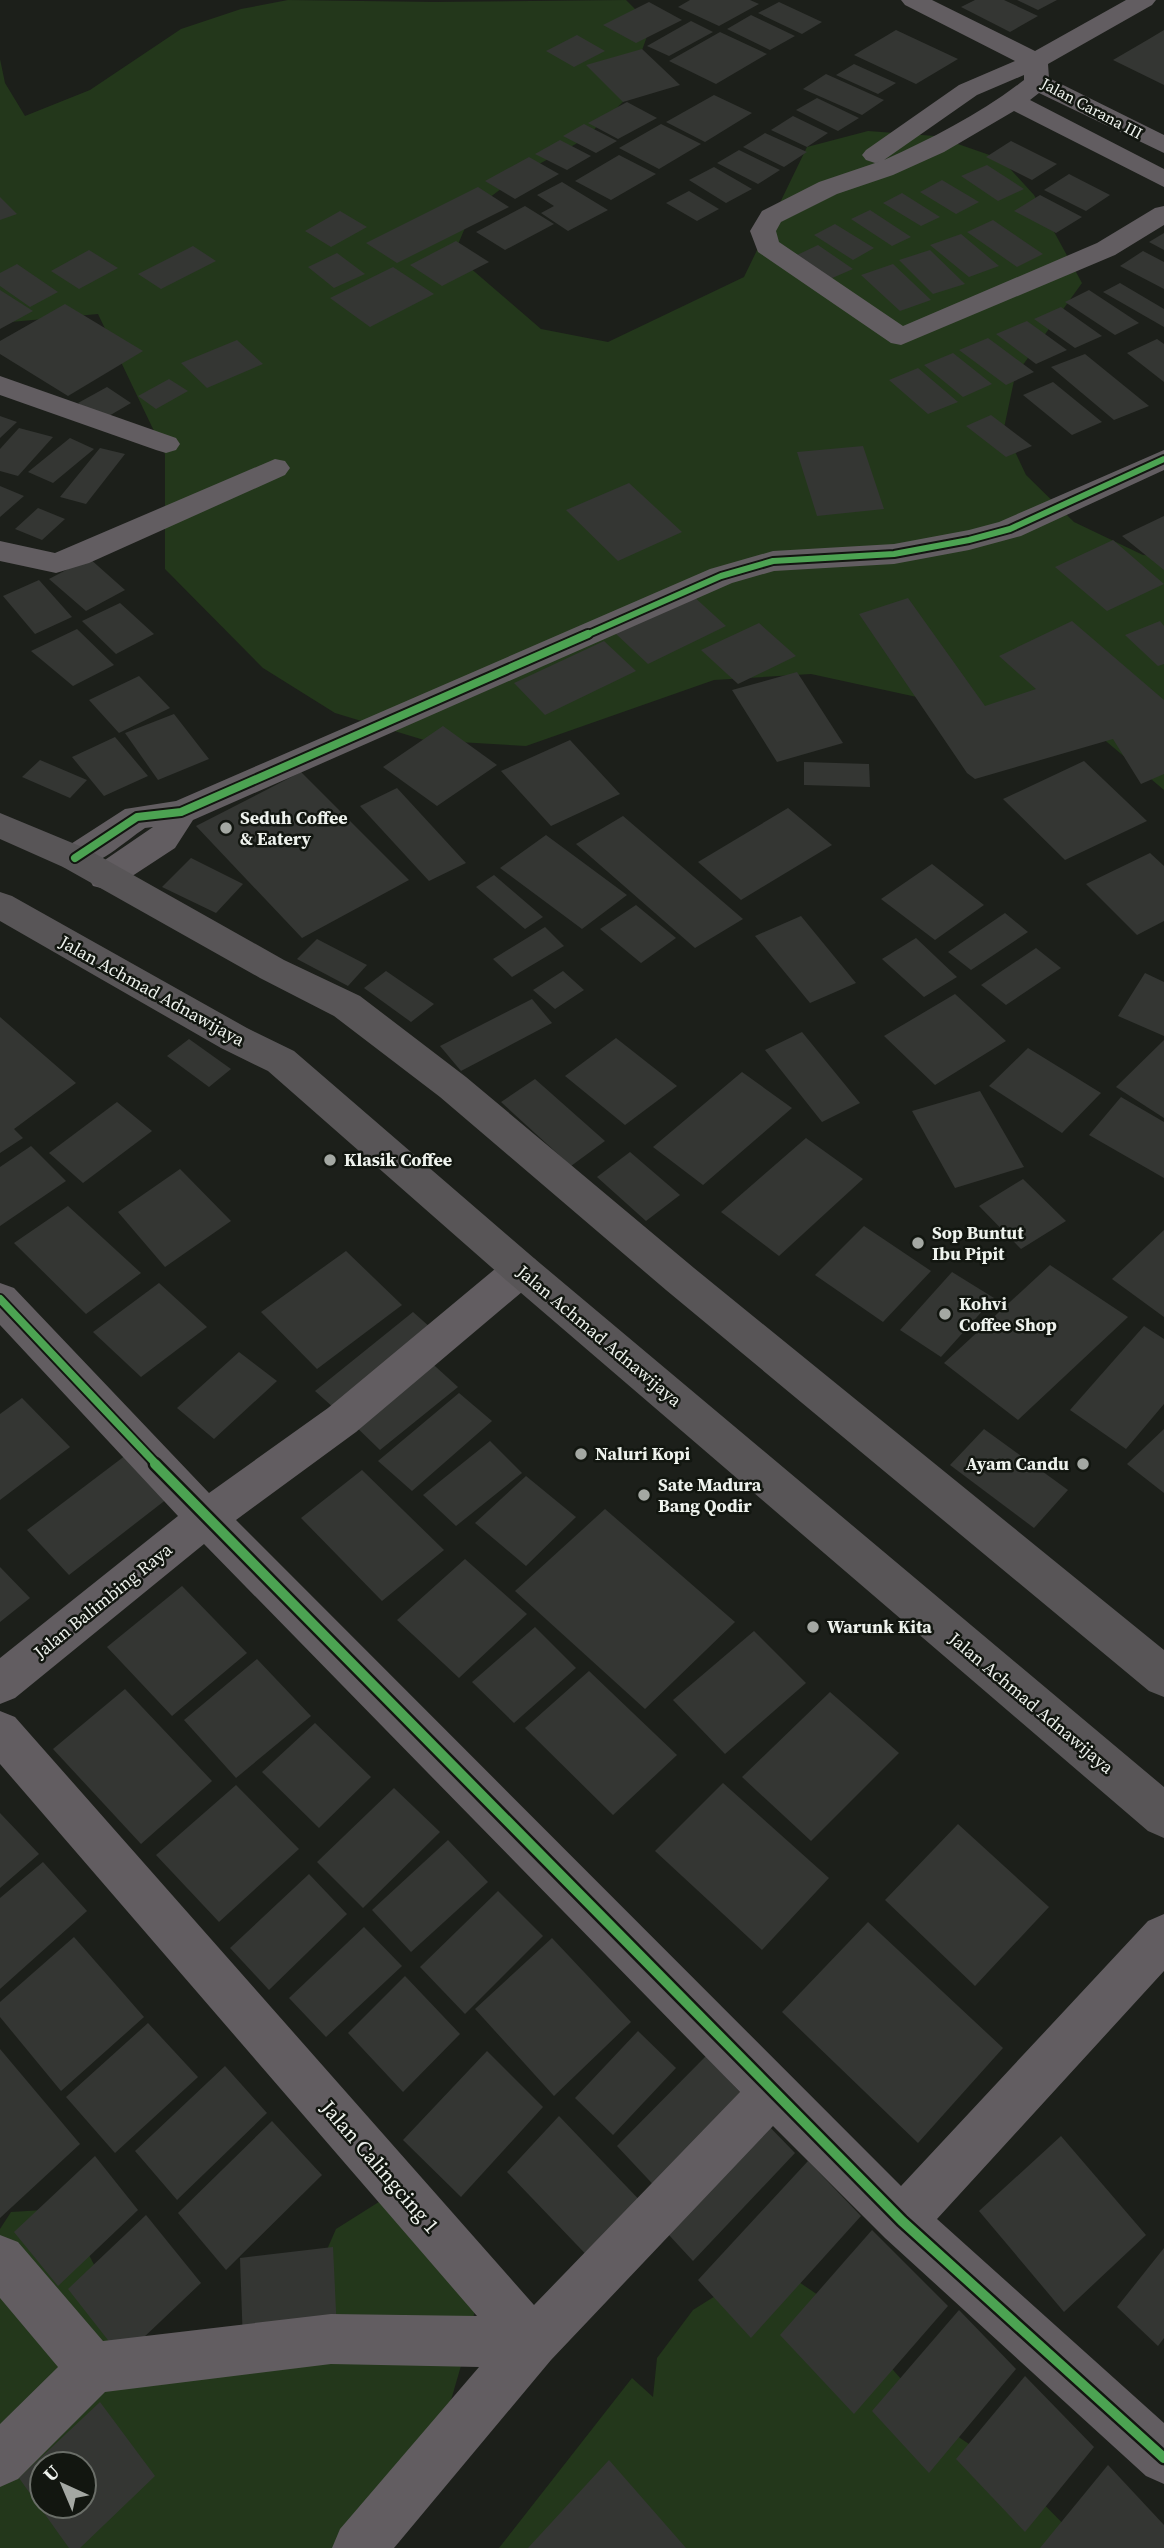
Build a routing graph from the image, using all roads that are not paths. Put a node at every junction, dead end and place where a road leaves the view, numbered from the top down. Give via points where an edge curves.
1 (914, 0) edge
2 (1144, 0) edge
3 (1036, 71) junction
4 (1013, 101) junction
5 (1164, 145) edge
6 (1164, 179) edge
7 (828, 188) junction
8 (1164, 214) edge
9 (0, 385) edge
10 (166, 444) dead end
11 (1164, 459) edge
12 (275, 468) dead end
13 (0, 551) edge
14 (0, 825) edge
15 (90, 867) junction
16 (0, 905) edge
17 (521, 1270) junction
18 (0, 1299) edge
19 (206, 1518) junction
20 (1164, 1677) edge
21 (0, 1684) edge
22 (0, 1732) edge
23 (1164, 1816) edge
24 (1164, 1937) edge
25 (773, 2092) junction
26 (902, 2221) junction
27 (0, 2260) edge
28 (533, 2342) junction
29 (93, 2368) junction
30 (1164, 2458) edge
31 (0, 2461) edge
32 (359, 2548) edge

1 - 3 street, Jalan Carana III
2 - 3 street
3 - 4 street
3 - 5 street, Jalan Carana III
3 - 7 street via 968,90
4 - 6 street
4 - 7 street via 936,147
7 - 8 street via 771,217 763,231 767,246 901,337 1106,249
9 - 10 street
11 - 15 street via 1010,529 894,554 773,561 721,576 181,812 163,839
12 - 13 street via 56,563
14 - 15 main road
15 - 20 main road via 347,1006 432,1071
16 - 17 main road, Jalan Achmad Adnawijaya via 281,1061
17 - 19 street, Jalan Balimbing Raya via 342,1420
17 - 23 main road, Jalan Achmad Adnawijaya
18 - 19 street
19 - 21 street, Jalan Balimbing Raya
19 - 25 street
22 - 28 street, Jalan Calingcing 1
24 - 26 street
25 - 26 street
25 - 28 street
26 - 30 street
27 - 29 street
28 - 29 street via 331,2339
28 - 32 street
29 - 31 street

